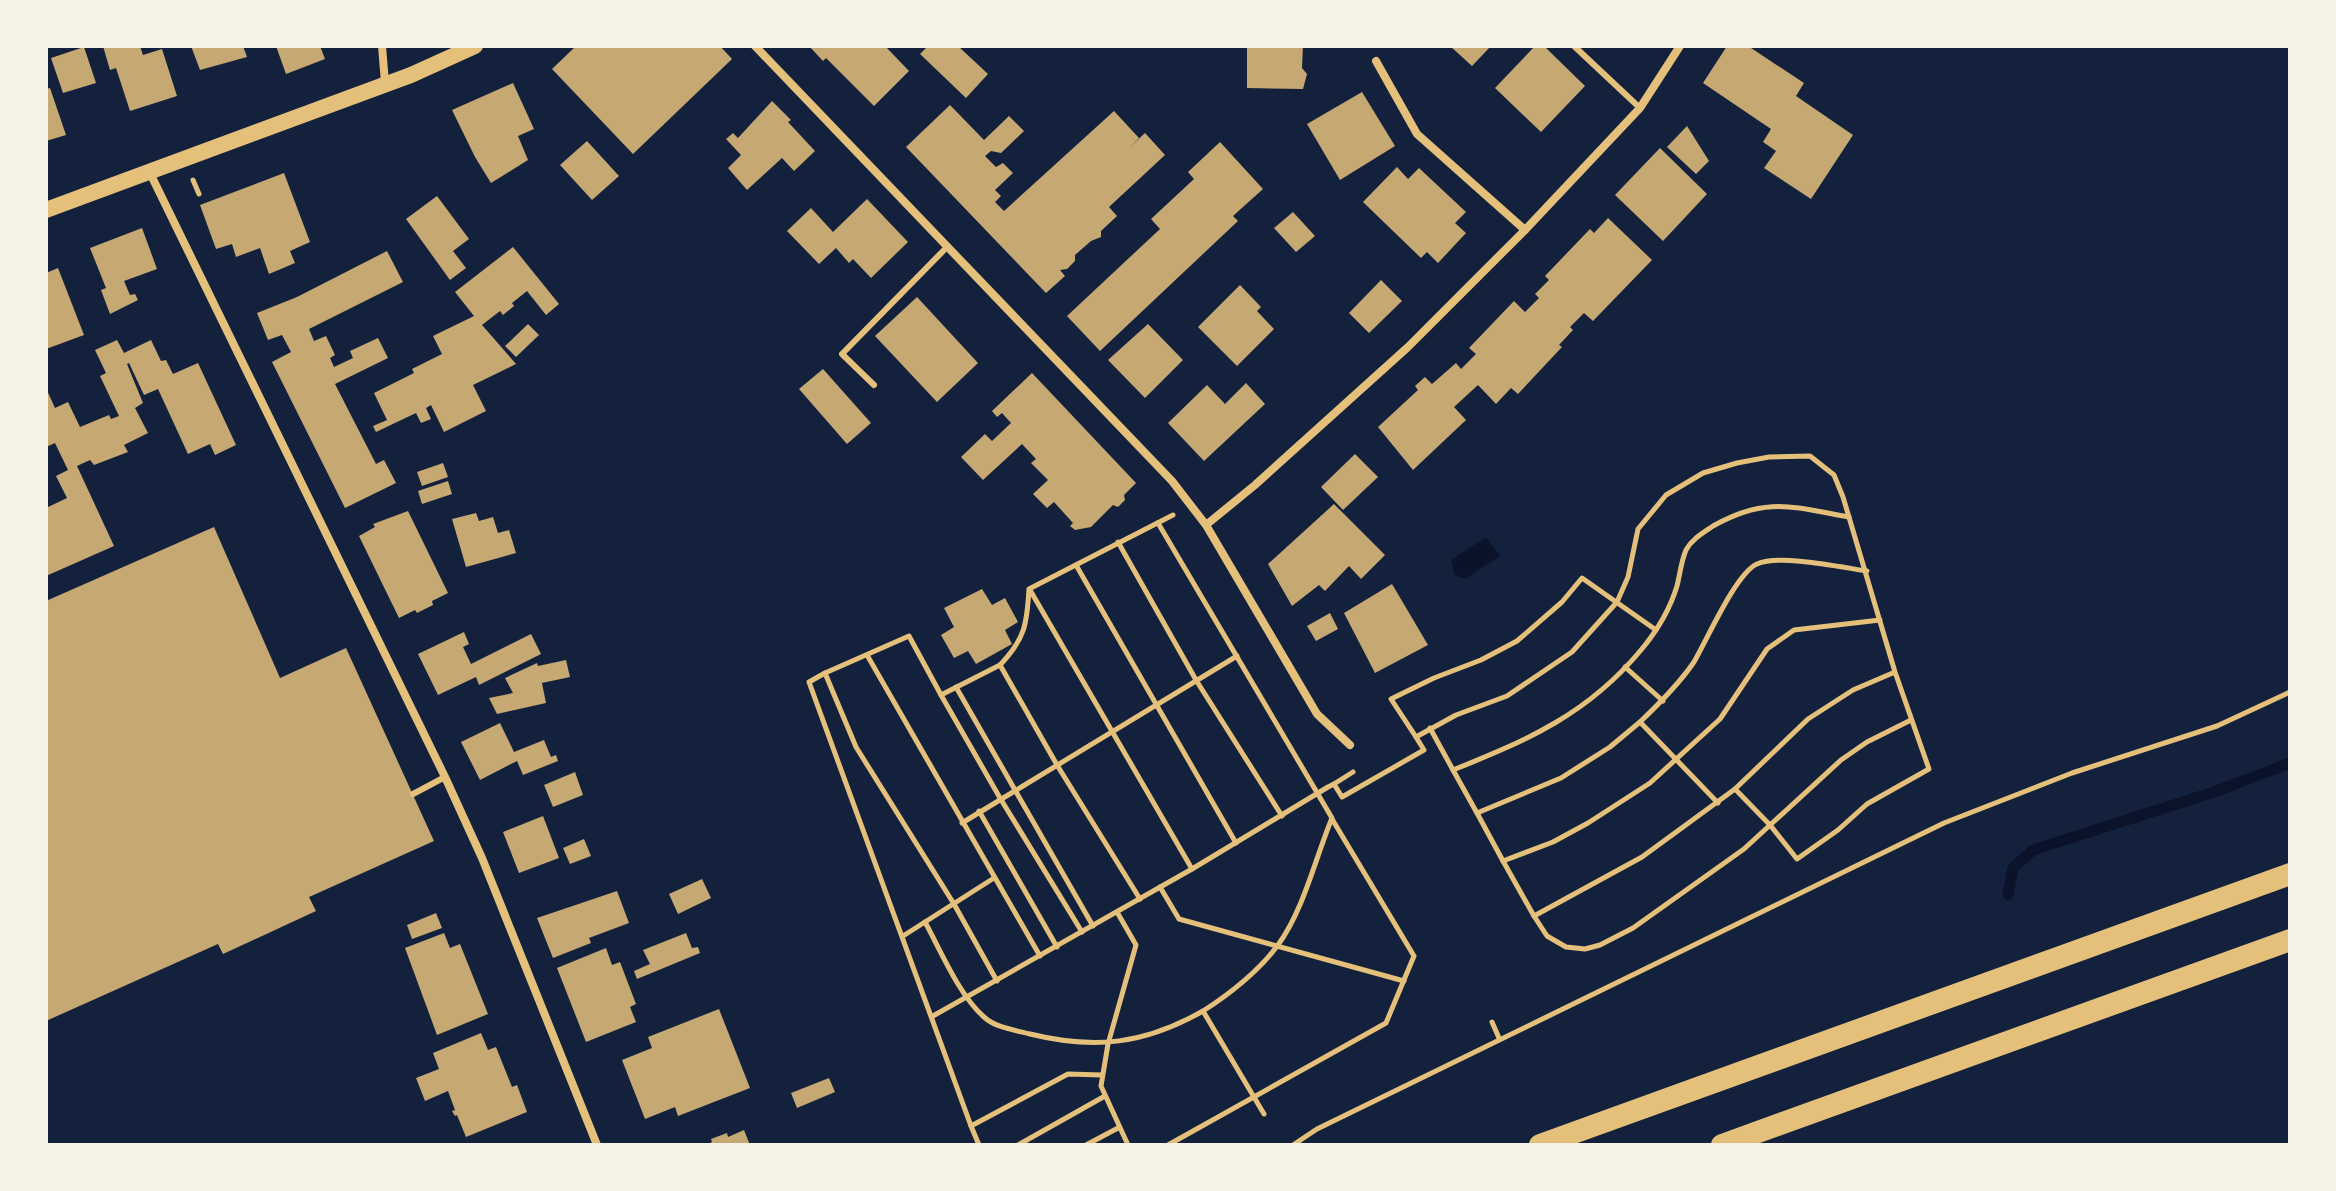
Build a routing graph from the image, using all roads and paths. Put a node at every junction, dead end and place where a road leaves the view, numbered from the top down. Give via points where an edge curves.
1 (382, 46) edge
2 (475, 46) edge
3 (755, 46) edge
4 (1574, 46) edge
5 (1680, 46) edge
6 (1376, 61) dead end
7 (385, 83) junction
8 (1640, 108) junction
9 (150, 173) junction
10 (46, 210) edge
11 (1525, 230) junction
12 (947, 247) junction
13 (874, 385) dead end
14 (1192, 505) junction
15 (1849, 517) junction
16 (1158, 523) junction
17 (1206, 525) junction
18 (1118, 542) junction
19 (1076, 565) junction
20 (1867, 571) junction
21 (1029, 589) junction
22 (1617, 602) junction
23 (1880, 620) junction
24 (1656, 630) junction
25 (867, 655) junction
26 (1237, 656) junction
27 (1000, 665) junction
28 (1625, 667) junction
29 (1895, 672) junction
30 (825, 673) junction
31 (1196, 680) junction
32 (956, 687) junction
33 (2290, 692) edge
34 (941, 695) junction
35 (1663, 701) junction
36 (1154, 704) junction
37 (1912, 720) junction
38 (1640, 722) junction
39 (1430, 728) junction
40 (1112, 731) junction
41 (1416, 737) junction
42 (1350, 745) dead end
43 (1677, 761) junction
44 (1057, 765) junction
45 (1453, 770) junction
46 (1353, 772) dead end
47 (445, 777) junction
48 (1334, 784) junction
49 (1735, 789) junction
50 (1014, 790) junction
51 (413, 794) dead end
52 (1317, 794) junction
53 (1000, 798) junction
54 (1718, 803) junction
55 (979, 811) junction
56 (1477, 813) junction
57 (1282, 816) junction
58 (1332, 818) junction
59 (962, 823) junction
60 (1770, 825) junction
61 (1236, 843) junction
62 (1503, 861) junction
63 (1192, 869) junction
64 (2290, 874) edge
65 (994, 878) junction
66 (1160, 886) junction
67 (1140, 899) junction
68 (954, 904) junction
69 (1117, 912) junction
70 (1534, 916) junction
71 (925, 922) junction
72 (1093, 926) junction
73 (1082, 932) junction
74 (903, 936) junction
75 (2290, 940) edge
76 (1279, 944) junction
77 (1057, 947) junction
78 (1040, 956) junction
79 (997, 981) junction
80 (1404, 981) junction
81 (967, 997) junction
82 (1203, 1011) junction
83 (933, 1016) junction
84 (1492, 1022) dead end
85 (1499, 1038) junction
86 (1108, 1044) junction
87 (1102, 1075) junction
88 (1105, 1096) junction
89 (1255, 1097) junction
90 (1264, 1114) dead end
91 (971, 1126) junction
92 (1118, 1128) junction
93 (597, 1145) edge
94 (979, 1145) edge
95 (1018, 1145) edge
96 (1086, 1145) edge
97 (1128, 1145) edge
98 (1168, 1145) edge
99 (1293, 1145) edge
100 (1540, 1145) edge
101 (1722, 1145) edge

1 - 7 street
2 - 7 main road
3 - 12 street
4 - 8 lane
5 - 8 street
6 - 11 street via 1417,134
7 - 9 main road
8 - 11 street
9 - 10 main road
9 - 47 street
11 - 17 street via 1408,347
12 - 13 lane via 842,354
12 - 14 street
14 - 16 path
14 - 17 street
15 - 20 path
15 - 22 path via 1834,475 1810,456 1769,457 1703,473 1666,495 1638,529
15 - 24 path via 1780,504 1740,513 1700,534 1686,551 1673,600
16 - 18 path
16 - 26 path
17 - 42 street via 1317,714
18 - 19 path
18 - 31 path
19 - 21 path
19 - 36 path
20 - 23 path
20 - 35 path via 1769,561 1755,565
21 - 27 path via 1023,635
21 - 40 path
22 - 24 path
22 - 39 path via 1572,652 1535,679
22 - 41 path via 1582,578 1517,641 1391,699
23 - 29 path
23 - 43 path via 1794,630 1767,649 1720,719
24 - 28 path
25 - 30 path
25 - 34 path via 909,636
25 - 59 path
26 - 31 path
26 - 52 path
27 - 32 path
27 - 44 path
28 - 35 path
28 - 45 path via 1586,704 1551,727
29 - 37 path
29 - 49 path via 1853,690 1808,719
30 - 68 path via 856,747
30 - 74 path via 809,682
31 - 36 path
31 - 57 path
32 - 34 path
32 - 50 path
33 - 85 path via 2217,726 2072,773 1920,834
34 - 53 path
35 - 38 path
36 - 40 path
36 - 61 path
37 - 60 path via 1841,760
37 - 60 path via 1929,769 1867,804 1797,859
38 - 43 path
38 - 56 path via 1561,778
39 - 41 path
39 - 45 path
40 - 44 path
40 - 63 path
41 - 48 path via 1424,750 1351,792 1342,797
43 - 54 path
43 - 62 path via 1588,823
44 - 50 path
44 - 67 path
45 - 56 path
46 - 48 path
47 - 51 lane
47 - 93 street
48 - 52 path
49 - 54 path
49 - 60 path
50 - 53 path
50 - 72 path
52 - 57 path
52 - 58 path
53 - 55 path
53 - 73 path
54 - 70 path via 1642,857
55 - 59 path
55 - 77 path
56 - 62 path
57 - 61 path
58 - 76 path
58 - 80 path via 1414,956
59 - 65 path
60 - 70 path via 1633,928 1600,945 1566,947 1547,936
61 - 63 path
62 - 70 path
63 - 66 path
64 - 100 highway
65 - 68 path
65 - 78 path
66 - 67 path
66 - 76 path via 1179,919
67 - 69 path
68 - 71 path
68 - 79 path
69 - 72 path
69 - 86 path via 1136,945
71 - 74 path
71 - 81 path
72 - 73 path
73 - 77 path
74 - 83 path
75 - 101 highway
76 - 80 path
76 - 82 path via 1241,985
77 - 78 path
78 - 79 path
79 - 81 path
80 - 89 path via 1386,1023
81 - 83 path
81 - 86 path via 984,1017 1008,1029
82 - 86 path via 1153,1035
82 - 89 path
83 - 91 path
84 - 85 path
85 - 99 path
86 - 87 path
87 - 88 path
87 - 91 path via 1068,1074
88 - 92 path
88 - 95 path
89 - 90 path
89 - 98 path
91 - 94 path
92 - 96 path
92 - 97 path

